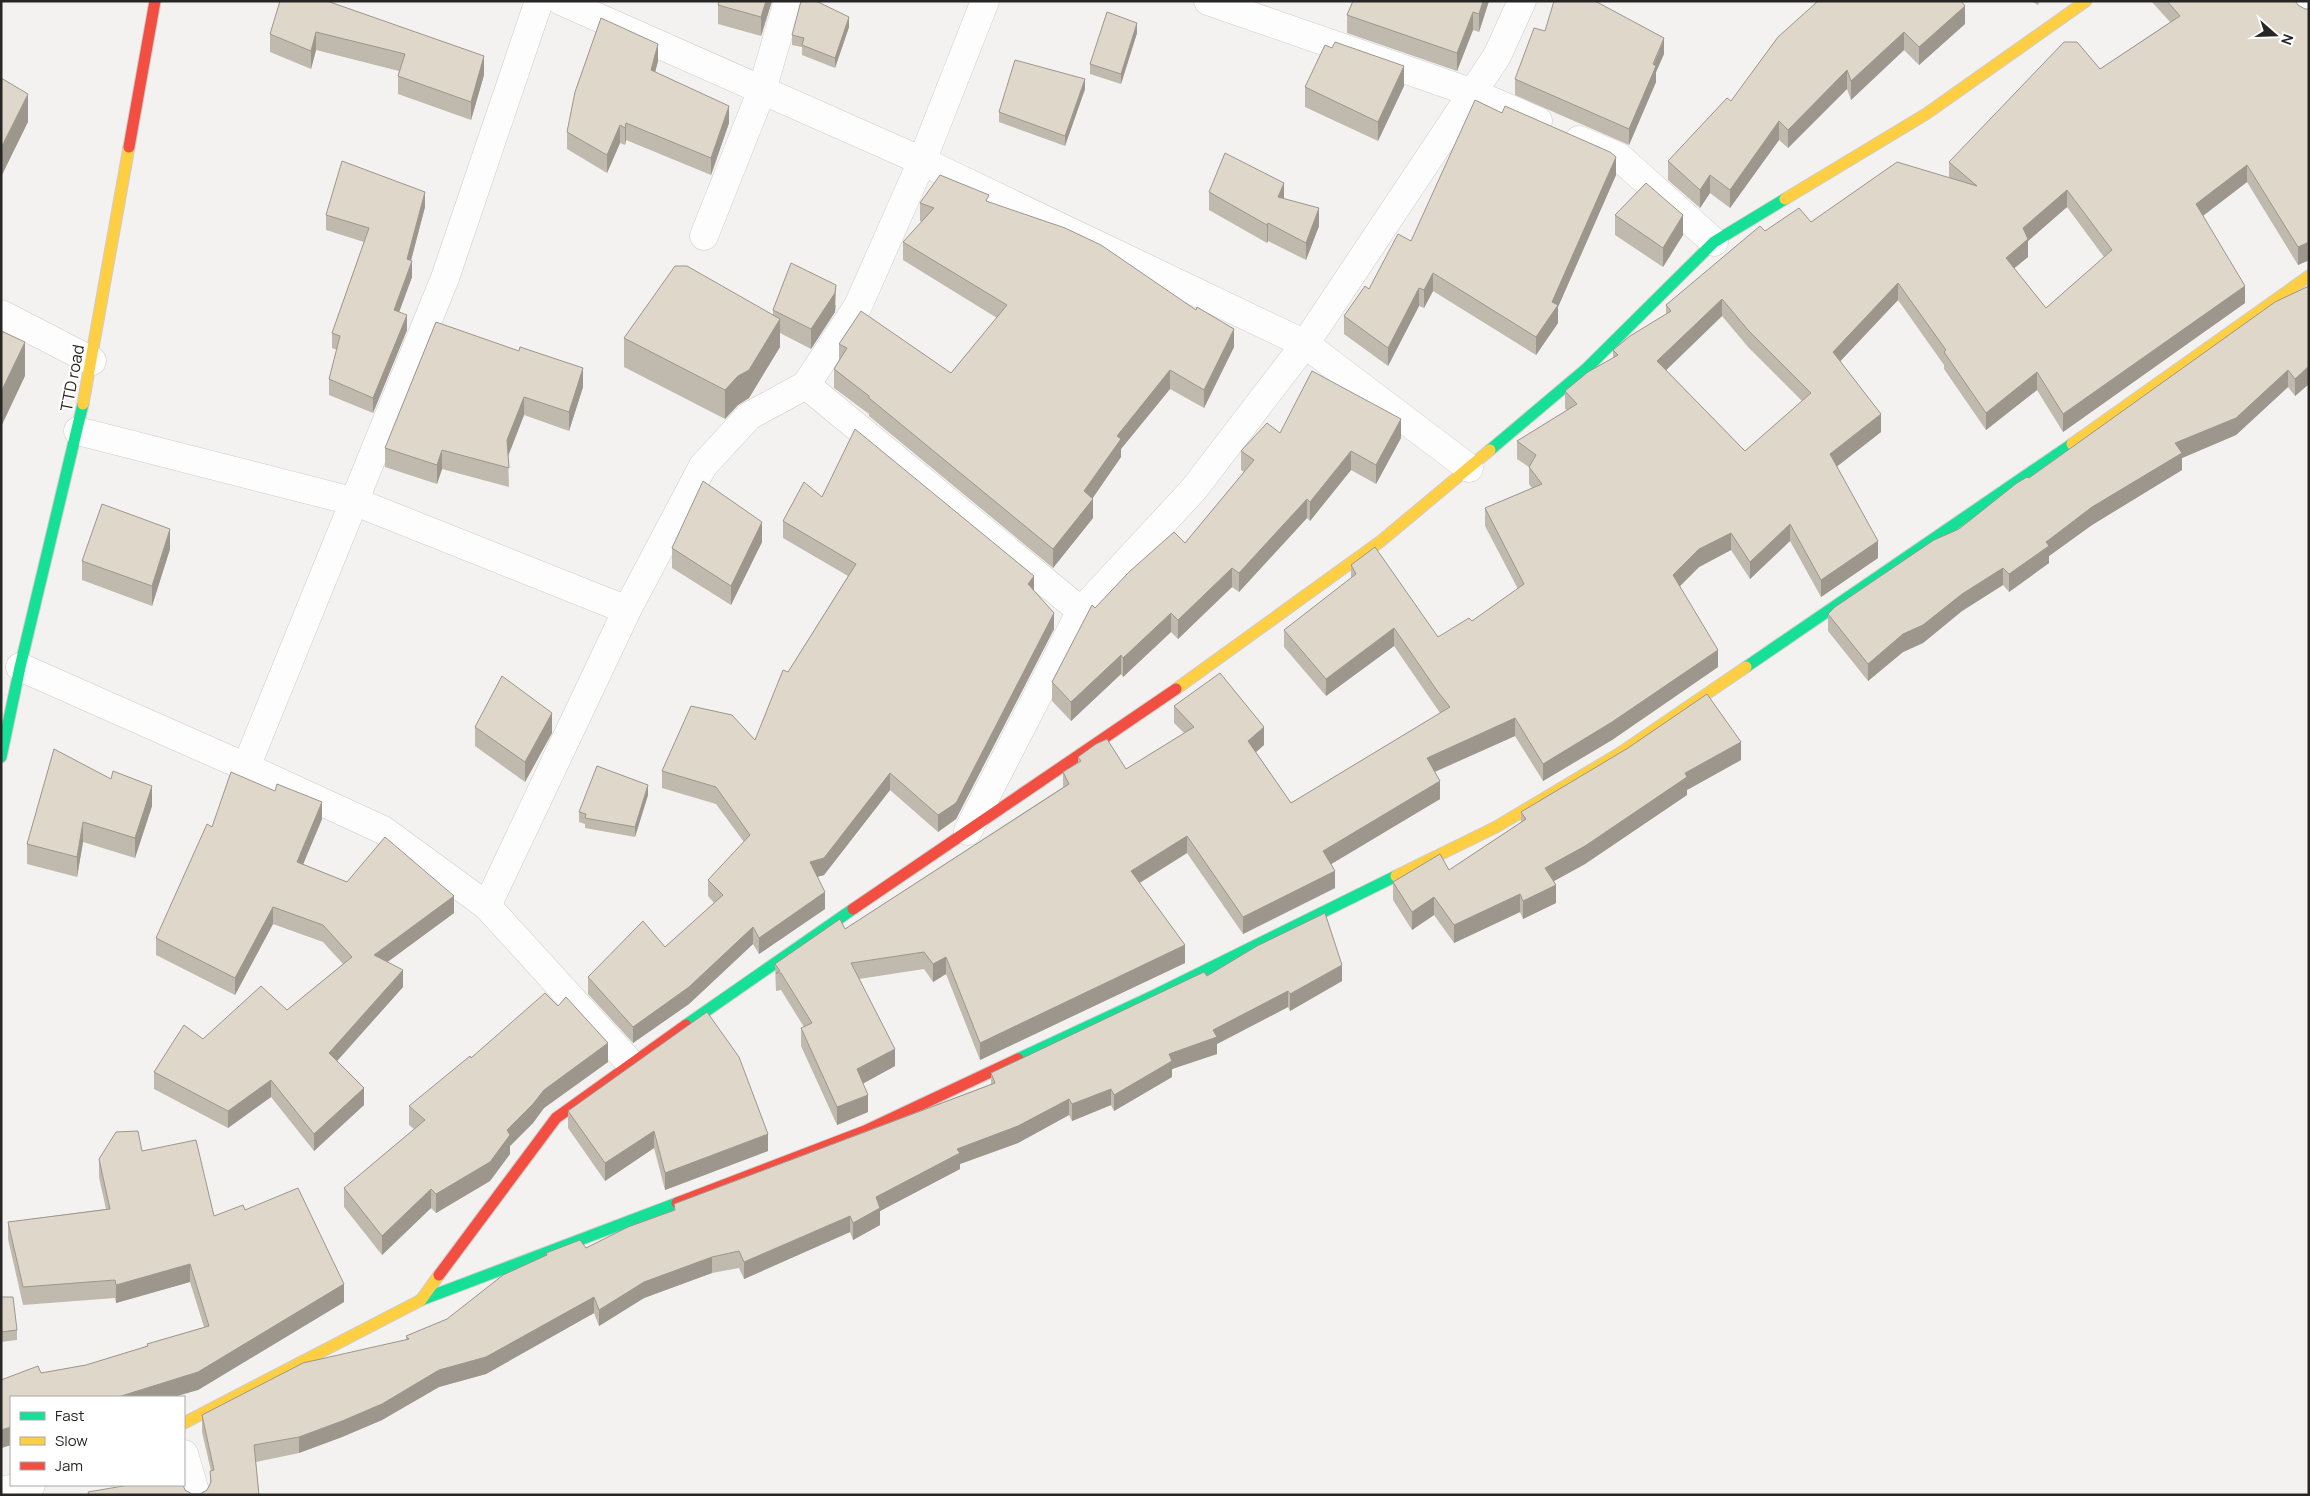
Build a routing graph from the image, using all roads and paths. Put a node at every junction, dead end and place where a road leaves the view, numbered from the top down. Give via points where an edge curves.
1 (155, 1) edge
2 (539, 1) edge
3 (560, 1) edge
4 (788, 1) edge
5 (985, 1) edge
6 (1208, 1) edge
7 (1522, 1) edge
8 (2086, 1) edge
9 (2299, 1) edge
10 (2309, 11) edge
11 (762, 90) junction
12 (1473, 93) junction
13 (922, 160) junction
14 (704, 236) dead end
15 (1714, 242) junction
16 (2309, 276) edge
17 (1, 314) edge
18 (1304, 344) junction
19 (92, 362) junction
20 (806, 385) junction
21 (78, 431) junction
22 (1469, 468) junction
23 (356, 502) junction
24 (627, 610) junction
25 (1081, 612) junction
26 (20, 667) junction
27 (1, 757) edge
28 (246, 767) junction
29 (968, 831) junction
30 (487, 906) junction
31 (631, 1064) junction
32 (421, 1300) junction
33 (185, 1422) edge
34 (185, 1457) edge
35 (28, 1486) edge
36 (1, 1490) edge
37 (196, 1495) edge

1 - 19 street, TTD road
2 - 23 street via 445,278
3 - 11 street
4 - 11 street
5 - 13 street
6 - 12 street
7 - 12 street via 1497,56
8 - 15 street via 1926,114
9 - 10 street
11 - 13 street
11 - 14 street
12 - 15 street via 1619,157
12 - 18 street
13 - 18 street
13 - 20 street via 858,306
15 - 22 street via 1586,369
16 - 32 street via 2143,396 1620,753 1496,827 1151,997 865,1131
17 - 19 street
18 - 22 street
18 - 25 street via 1194,489
19 - 21 street, TTD road
20 - 24 street via 749,416 703,466
20 - 25 street
21 - 23 street
21 - 26 street, TTD road
22 - 29 street via 1373,547 1200,672
23 - 24 street
23 - 28 street
24 - 30 street
25 - 29 street
26 - 27 street, TTD road
26 - 28 street
28 - 30 street via 383,830
29 - 31 street
30 - 31 street
31 - 32 street via 556,1118
32 - 33 street
34 - 37 street
35 - 36 street

